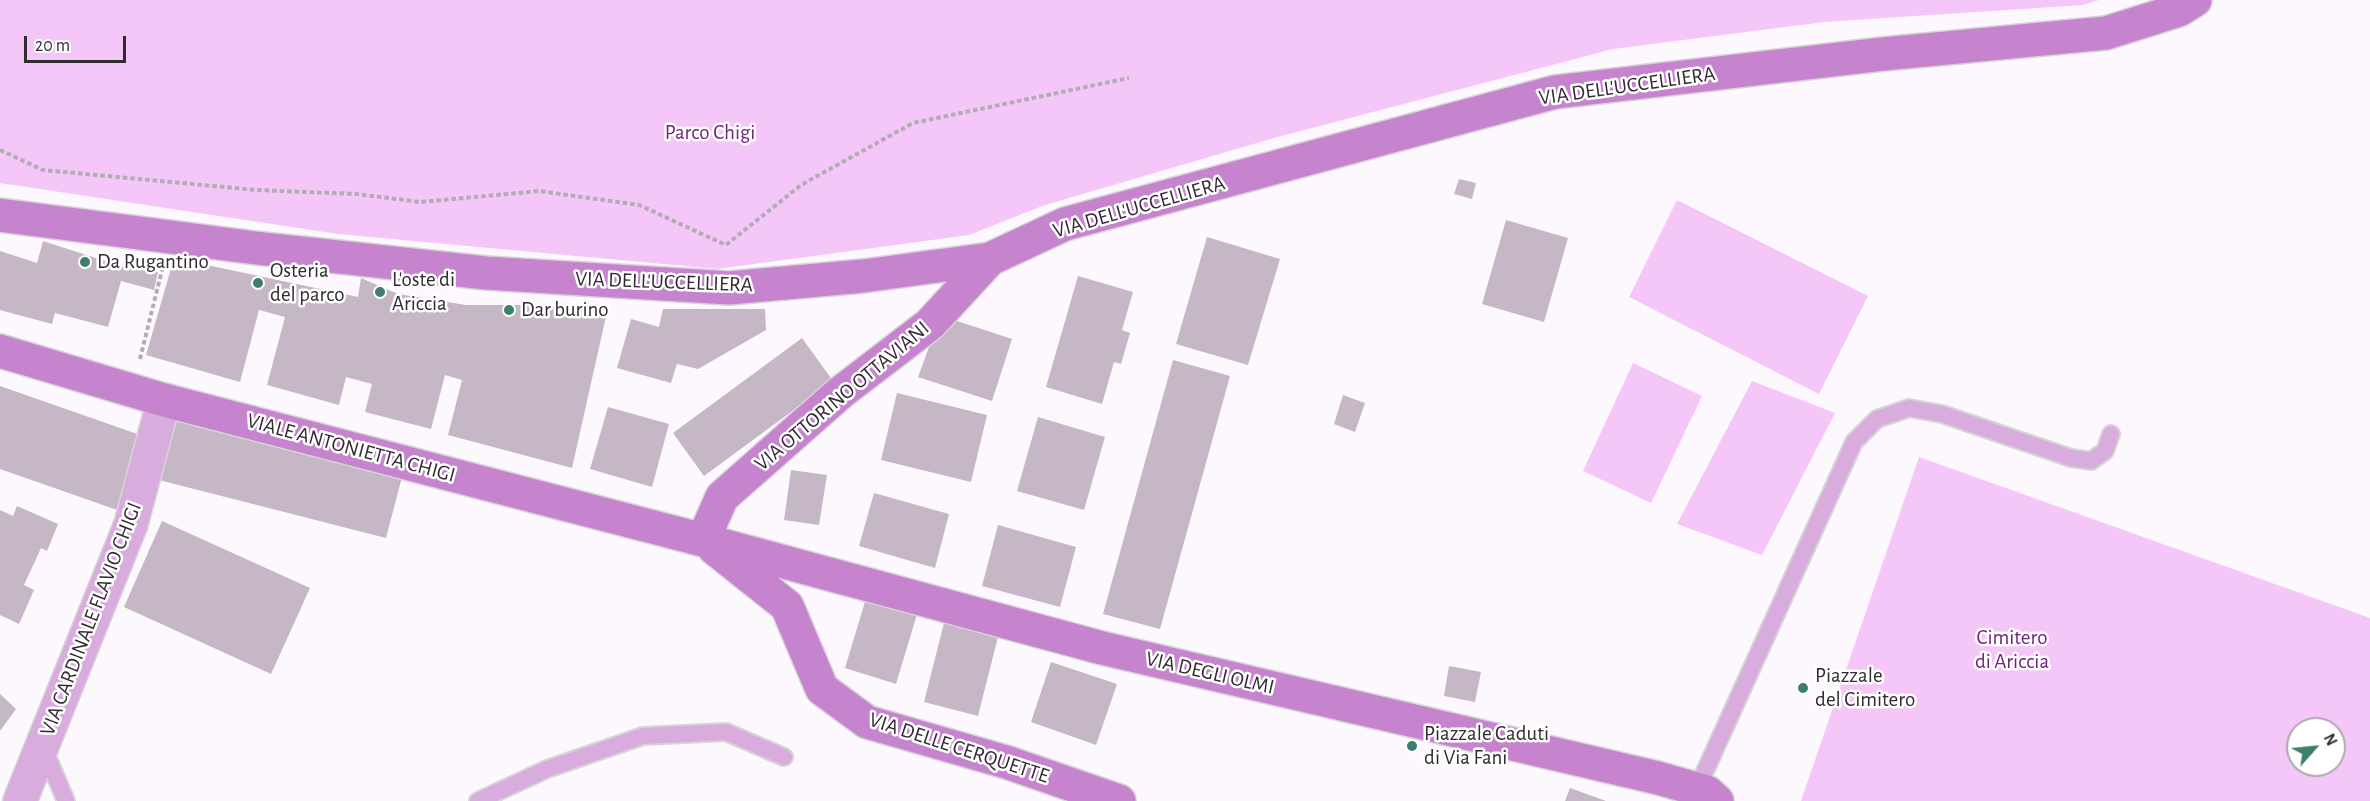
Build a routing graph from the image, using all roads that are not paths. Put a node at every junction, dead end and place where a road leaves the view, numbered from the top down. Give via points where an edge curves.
1 (2195, 0) edge
2 (0, 215) edge
3 (990, 258) junction
4 (0, 351) edge
5 (164, 400) junction
6 (2111, 434) dead end
7 (703, 540) junction
8 (42, 746) junction
9 (784, 757) dead end
10 (1707, 795) edge
11 (20, 801) edge
12 (66, 801) edge
13 (478, 801) edge
14 (1119, 801) edge

1 - 3 street, VIA DELL'UCCELLIERA via 2179,10 2106,33 1555,92 1065,224
2 - 3 street, VIA DELL'UCCELLIERA via 486,273 729,288 863,276
3 - 7 street, VIA OTTORINO OTTAVIANI via 930,324 840,393 722,497
4 - 5 street, VIALE ANTONIETTA CHIGI
5 - 7 street, VIALE ANTONIETTA CHIGI
5 - 8 street, VIA CARDINALE FLAVIO CHIGI via 131,524
6 - 10 lane via 2105,452 2091,462 1942,414 1909,408 1877,420 1854,442
7 - 10 street, VIA DEGLI OLMI via 1102,648
7 - 14 street, VIA DELLE CERQUETTE via 787,606 822,689 867,722 1006,762
8 - 11 street, VIA CARDINALE FLAVIO CHIGI
8 - 12 lane
9 - 13 lane via 726,732 643,736 547,769

